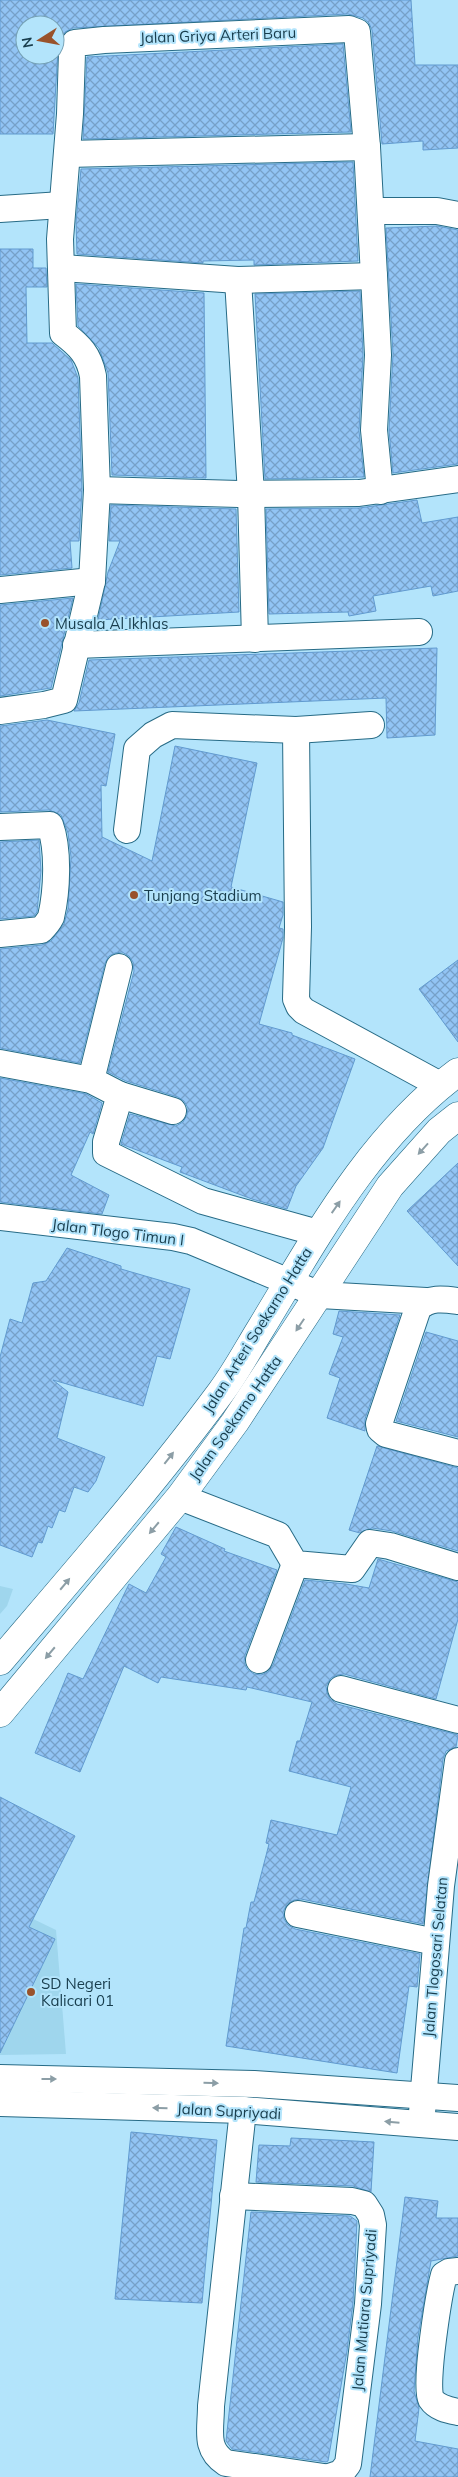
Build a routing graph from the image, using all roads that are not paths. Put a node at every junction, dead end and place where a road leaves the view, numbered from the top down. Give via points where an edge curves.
1 (367, 148) junction
2 (67, 154) junction
3 (62, 205) junction
4 (0, 209) edge
5 (371, 211) junction
6 (458, 214) edge
7 (62, 268) junction
8 (374, 276) junction
9 (238, 280) junction
10 (458, 479) edge
11 (97, 490) junction
12 (380, 491) junction
13 (251, 494) junction
14 (92, 581) junction
15 (0, 590) edge
16 (418, 632) dead end
17 (255, 639) junction
18 (76, 645) junction
19 (0, 711) edge
20 (371, 725) dead end
21 (296, 730) junction
22 (0, 827) edge
23 (127, 830) dead end
24 (0, 934) edge
25 (119, 967) dead end
26 (0, 1063) edge
27 (449, 1079) edge
28 (91, 1080) junction
29 (120, 1095) junction
30 (172, 1111) dead end
31 (458, 1116) edge
32 (0, 1217) edge
33 (318, 1233) junction
34 (288, 1283) junction
35 (320, 1295) junction
36 (426, 1301) junction
37 (458, 1301) edge
38 (458, 1453) edge
39 (180, 1497) junction
40 (295, 1564) junction
41 (458, 1567) edge
42 (258, 1660) dead end
43 (0, 1661) edge
44 (341, 1689) dead end
45 (0, 1713) edge
46 (458, 1720) edge
47 (458, 1760) edge
48 (455, 1810) edge
49 (298, 1914) dead end
50 (436, 1942) junction
51 (0, 2078) edge
52 (422, 2095) junction
53 (458, 2098) edge
54 (0, 2103) edge
55 (243, 2110) junction
56 (421, 2124) junction
57 (458, 2127) edge
58 (233, 2196) junction
59 (458, 2271) edge
60 (458, 2412) edge
61 (324, 2477) edge
62 (329, 2477) edge

1 - 2 street
1 - 2 street, Jalan Griya Arteri Baru via 359,45 357,32 349,29 75,43
1 - 5 street, Jalan Griya Arteri Baru
2 - 3 street, Jalan Griya Arteri Baru
3 - 4 street
3 - 7 street, Jalan Griya Arteri Baru
5 - 6 street
5 - 8 street, Jalan Griya Arteri Baru
7 - 9 street
7 - 11 street, Jalan Griya Arteri Baru via 64,333 85,352 93,376
8 - 9 street
8 - 12 street, Jalan Griya Arteri Baru via 378,355 374,430
9 - 13 street
10 - 12 street
11 - 13 street
11 - 14 street, Jalan Griya Arteri Baru
12 - 13 street
13 - 17 street
14 - 15 street
14 - 18 street, Jalan Griya Arteri Baru
16 - 17 street
17 - 18 street
18 - 19 street, Jalan Griya Arteri Baru via 64,700
20 - 21 street
21 - 23 street via 172,725 153,735 138,749
21 - 27 street via 298,1006
22 - 24 street via 50,825 56,842 50,918 41,930
25 - 28 street
26 - 28 street
33 -> 27 main road, Jalan Arteri Soekarno Hatta via 389,1135
28 - 29 street
29 - 30 street
29 - 33 street via 106,1142 106,1153 203,1201
31 -> 35 main road, Jalan Soekarno Hatta via 439,1131 390,1186
32 - 34 street, Jalan Tlogo Timun I via 191,1241
33 - 34 main road, Jalan Arteri Soekarno Hatta
34 - 35 street, Jalan Tlogo Timun I
43 -> 34 main road, Jalan Arteri Soekarno Hatta via 222,1391
35 - 36 street, Jalan Tlogo Timun I
35 -> 39 main road, Jalan Soekarno Hatta
36 - 37 street, Jalan Tlogo Timun I
36 - 38 street via 418,1308 379,1426 386,1434
39 - 40 street via 278,1536
39 -> 45 main road, Jalan Soekarno Hatta
40 - 41 street via 352,1569 370,1542
40 - 42 street
44 - 46 street
47 - 48 street, Jalan Tlogosari Selatan
48 - 50 street, Jalan Tlogosari Selatan via 441,1886
49 - 50 street
50 - 52 street, Jalan Tlogosari Selatan
51 -> 52 street, Jalan Supriyadi via 244,2084
52 - 53 street, Jalan Supriyadi
52 - 56 street, Jalan Tlogosari Selatan
55 -> 54 street, Jalan Supriyadi
56 -> 55 street, Jalan Supriyadi
55 - 58 street
56 - 57 street, Jalan Supriyadi
58 - 61 street via 211,2406 210,2446 216,2457 226,2463
58 - 62 street, Jalan Mutiara Supriyadi via 352,2201 364,2204 371,2215 368,2304 348,2464 341,2473
59 - 60 street via 444,2275 429,2376 430,2397 438,2406

